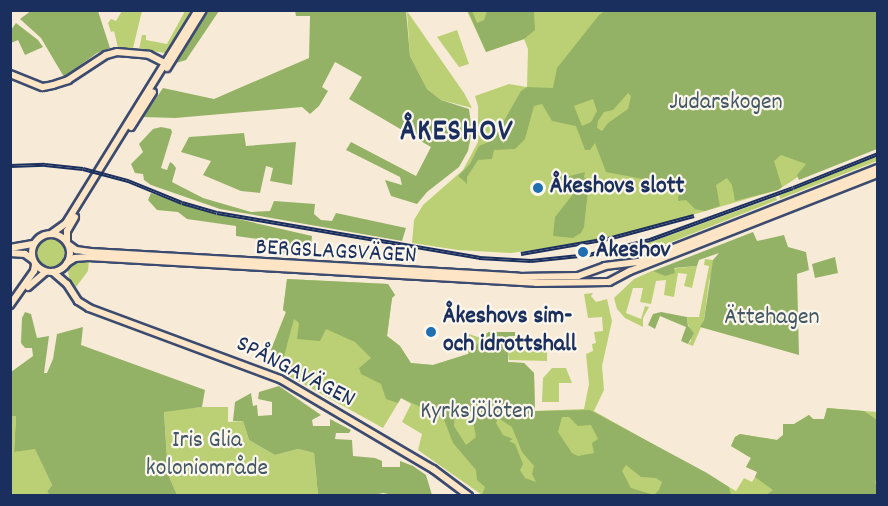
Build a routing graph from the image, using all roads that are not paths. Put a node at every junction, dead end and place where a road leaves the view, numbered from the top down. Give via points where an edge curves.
1 (198, 10) edge
2 (203, 10) edge
3 (167, 64) junction
4 (10, 74) edge
5 (878, 168) edge
6 (878, 174) edge
7 (84, 199) junction
8 (51, 234) junction
9 (68, 243) junction
10 (33, 244) junction
11 (10, 248) edge
12 (10, 253) edge
13 (34, 262) junction
14 (66, 265) junction
15 (611, 266) junction
16 (601, 269) junction
17 (49, 272) junction
18 (614, 279) junction
19 (604, 281) junction
20 (67, 284) junction
21 (20, 293) junction
22 (10, 305) edge
23 (469, 495) edge

1 - 3 main road
2 - 3 main road
3 - 4 main road via 149,55 117,52 68,80 48,86
3 - 7 main road
5 - 15 main road, BERGSLAGSVÄGEN via 638,262
6 - 18 main road, BERGSLAGSVÄGEN
7 - 8 main road via 65,226
7 - 9 main road via 69,228
8 - 9 main road
8 - 10 main road
9 - 14 main road via 70,255
9 - 16 main road, BERGSLAGSVÄGEN via 80,251 91,252 519,277 578,276
10 - 11 main road
10 - 13 main road
12 - 13 main road via 25,254
13 - 17 main road
13 - 21 main road
14 - 17 main road
14 - 19 main road, BERGSLAGSVÄGEN via 75,258 88,257 536,283
14 - 20 main road
15 - 16 main road, BERGSLAGSVÄGEN
15 - 18 main road
16 - 19 main road
17 - 20 main road, SPÅNGAVÄGEN
17 - 21 main road
18 - 19 main road, BERGSLAGSVÄGEN
20 - 23 main road, SPÅNGAVÄGEN via 78,301 89,308 280,379 434,469
21 - 22 main road

